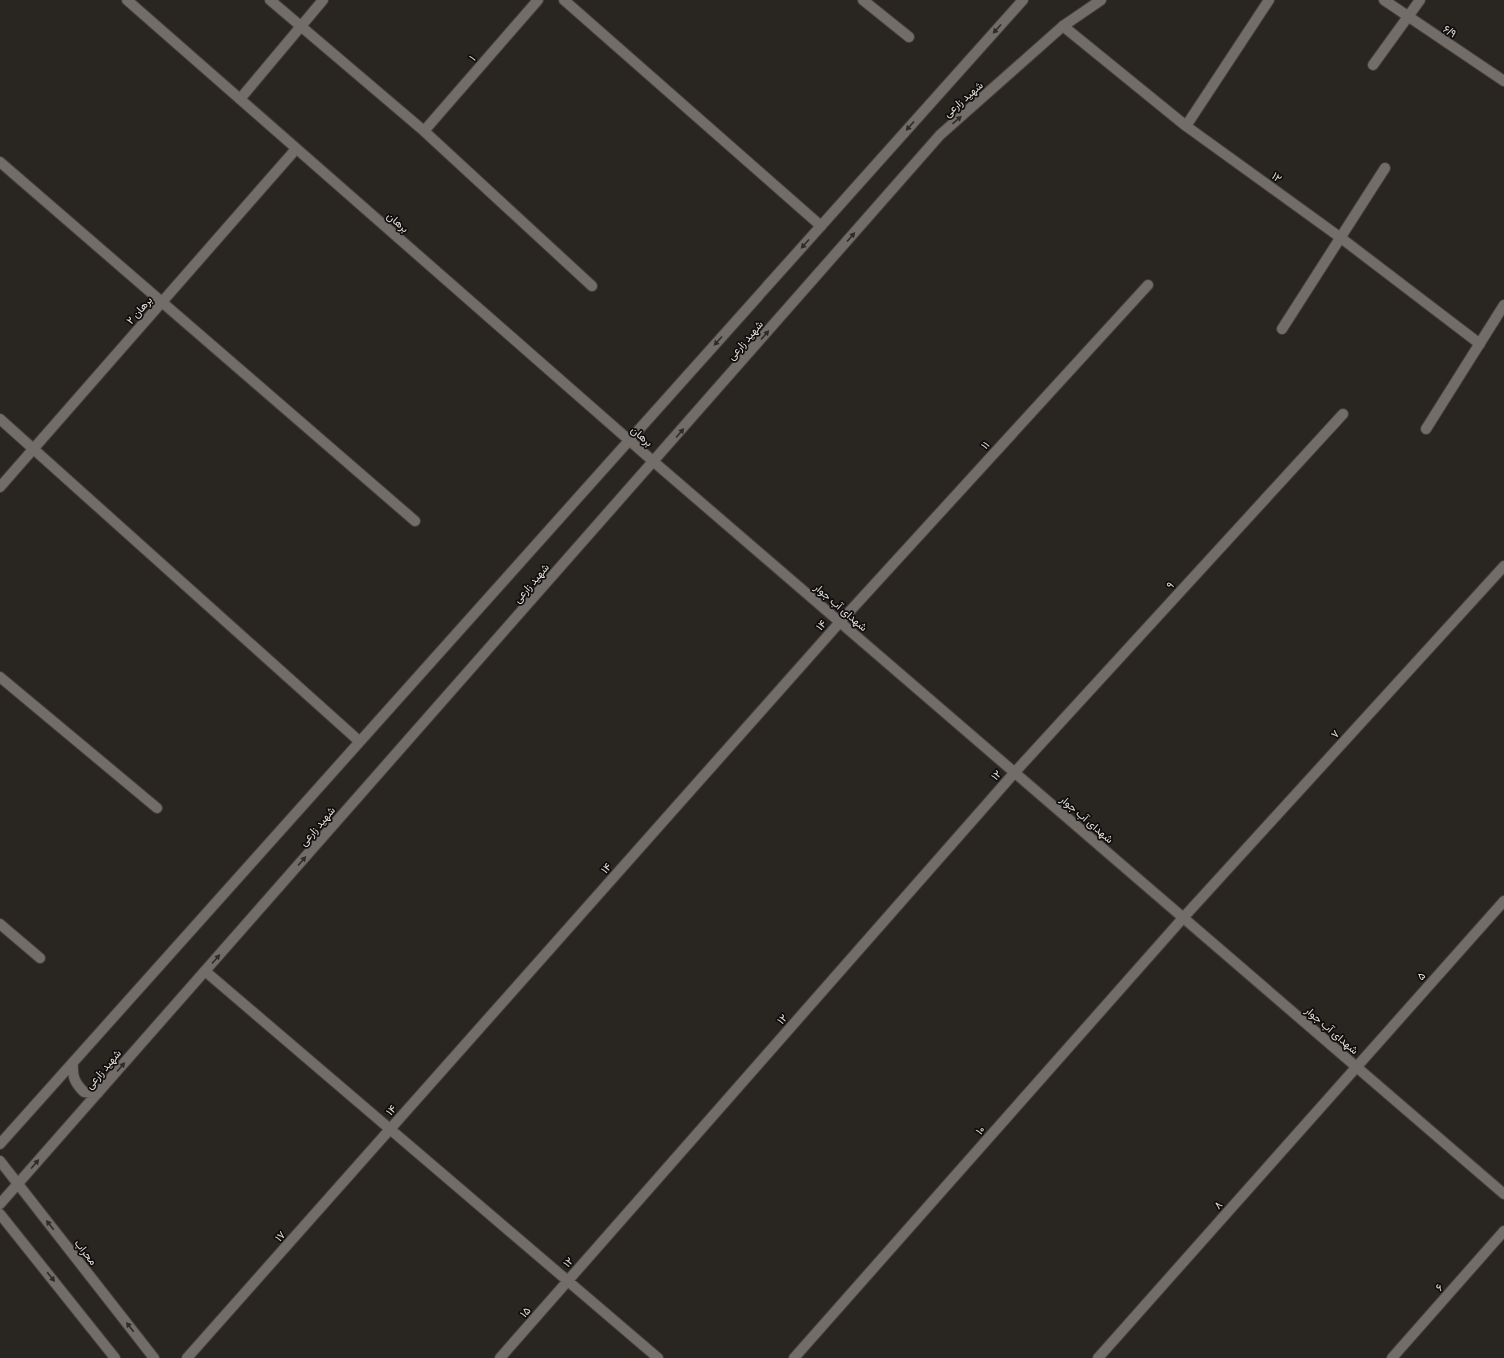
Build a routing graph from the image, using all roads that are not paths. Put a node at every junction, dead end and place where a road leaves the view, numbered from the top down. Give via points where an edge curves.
1 (126, 0) edge
2 (270, 0) edge
3 (323, 0) edge
4 (538, 0) edge
5 (564, 0) edge
6 (862, 0) edge
7 (1023, 0) edge
8 (1101, 0) edge
9 (1269, 0) edge
10 (1384, 0) edge
11 (1420, 0) edge
12 (1408, 17) junction
13 (300, 26) junction
14 (1063, 26) junction
15 (909, 38) dead end
16 (1373, 65) dead end
17 (1504, 81) edge
18 (240, 99) junction
19 (1186, 126) junction
20 (424, 131) junction
21 (296, 149) junction
22 (0, 162) edge
23 (1385, 168) dead end
24 (821, 226) junction
25 (1341, 238) junction
26 (1148, 285) dead end
27 (592, 286) dead end
28 (162, 302) junction
29 (1504, 305) edge
30 (1282, 329) dead end
31 (1480, 344) junction
32 (1343, 414) dead end
33 (0, 419) edge
34 (1426, 429) dead end
35 (629, 440) junction
36 (33, 448) junction
37 (654, 462) junction
38 (0, 487) edge
39 (415, 521) dead end
40 (1504, 566) edge
41 (840, 622) junction
42 (0, 677) edge
43 (359, 741) junction
44 (1015, 772) junction
45 (157, 808) dead end
46 (1504, 901) edge
47 (1183, 918) junction
48 (0, 924) edge
49 (40, 958) dead end
50 (205, 972) junction
51 (73, 1062) junction
52 (1356, 1067) junction
53 (98, 1093) junction
54 (390, 1129) junction
55 (0, 1144) edge
56 (0, 1161) edge
57 (18, 1184) junction
58 (1504, 1194) edge
59 (0, 1204) edge
60 (0, 1214) edge
61 (1504, 1231) edge
62 (568, 1281) junction
63 (115, 1358) edge
64 (154, 1358) edge
65 (187, 1358) edge
66 (500, 1358) edge
67 (658, 1358) edge
68 (794, 1358) edge
69 (1098, 1358) edge
70 (1392, 1358) edge

1 - 18 street, برهان
2 - 13 street
3 - 13 street
4 - 20 street, ۱
5 - 24 street
6 - 15 street
7 -> 24 street, شهید زارعی
8 - 14 street, شهید زارعی
9 - 19 street
10 - 12 street, ۶/۹
11 - 12 street
12 - 16 street
12 - 17 street, ۶/۹
13 - 18 street
13 - 20 street
14 - 19 street, ۱۲
37 -> 14 street, شهید زارعی via 940,135
18 - 21 street, برهان
19 - 25 street, ۱۲
20 - 27 street
21 - 28 street, برهان ۲
21 - 35 street, برهان
22 - 28 street
23 - 25 street
24 -> 35 street, شهید زارعی
25 - 30 street
25 - 31 street, ۱۲
26 - 41 street, ۱۱
28 - 36 street, برهان ۲
28 - 39 street
29 - 31 street
31 - 34 street
32 - 44 street, ۹
33 - 36 street
35 - 37 street, برهان
35 - 43 street, شهید زارعی
36 - 38 street, برهان ۲
36 - 43 street
37 - 41 street, شهدای آب جوار
50 -> 37 street, شهید زارعی
40 - 47 street, ۷
41 - 44 street, شهدای آب جوار
41 - 54 street, ۱۴
42 - 45 street
43 - 51 street, شهید زارعی
44 - 47 street, شهدای آب جوار
44 - 62 street, ۱۲
46 - 52 street, ۵
47 - 52 street, شهدای آب جوار
47 - 68 street, ۱۰
48 - 49 street
53 -> 50 street, شهید زارعی
50 - 54 street
51 - 53 street via 72,1076 77,1085 84,1092
51 - 55 street, شهید زارعی
52 - 58 street, شهدای آب جوار
52 - 69 street, ۸
57 -> 53 street, شهید زارعی
54 - 62 street
54 - 65 street, ۱۷
56 - 57 street, محراب
57 - 59 street, شهید زارعی
64 -> 57 street, محراب
60 -> 63 street
61 - 70 street, ۶
62 - 66 street, ۱۵
62 - 67 street

